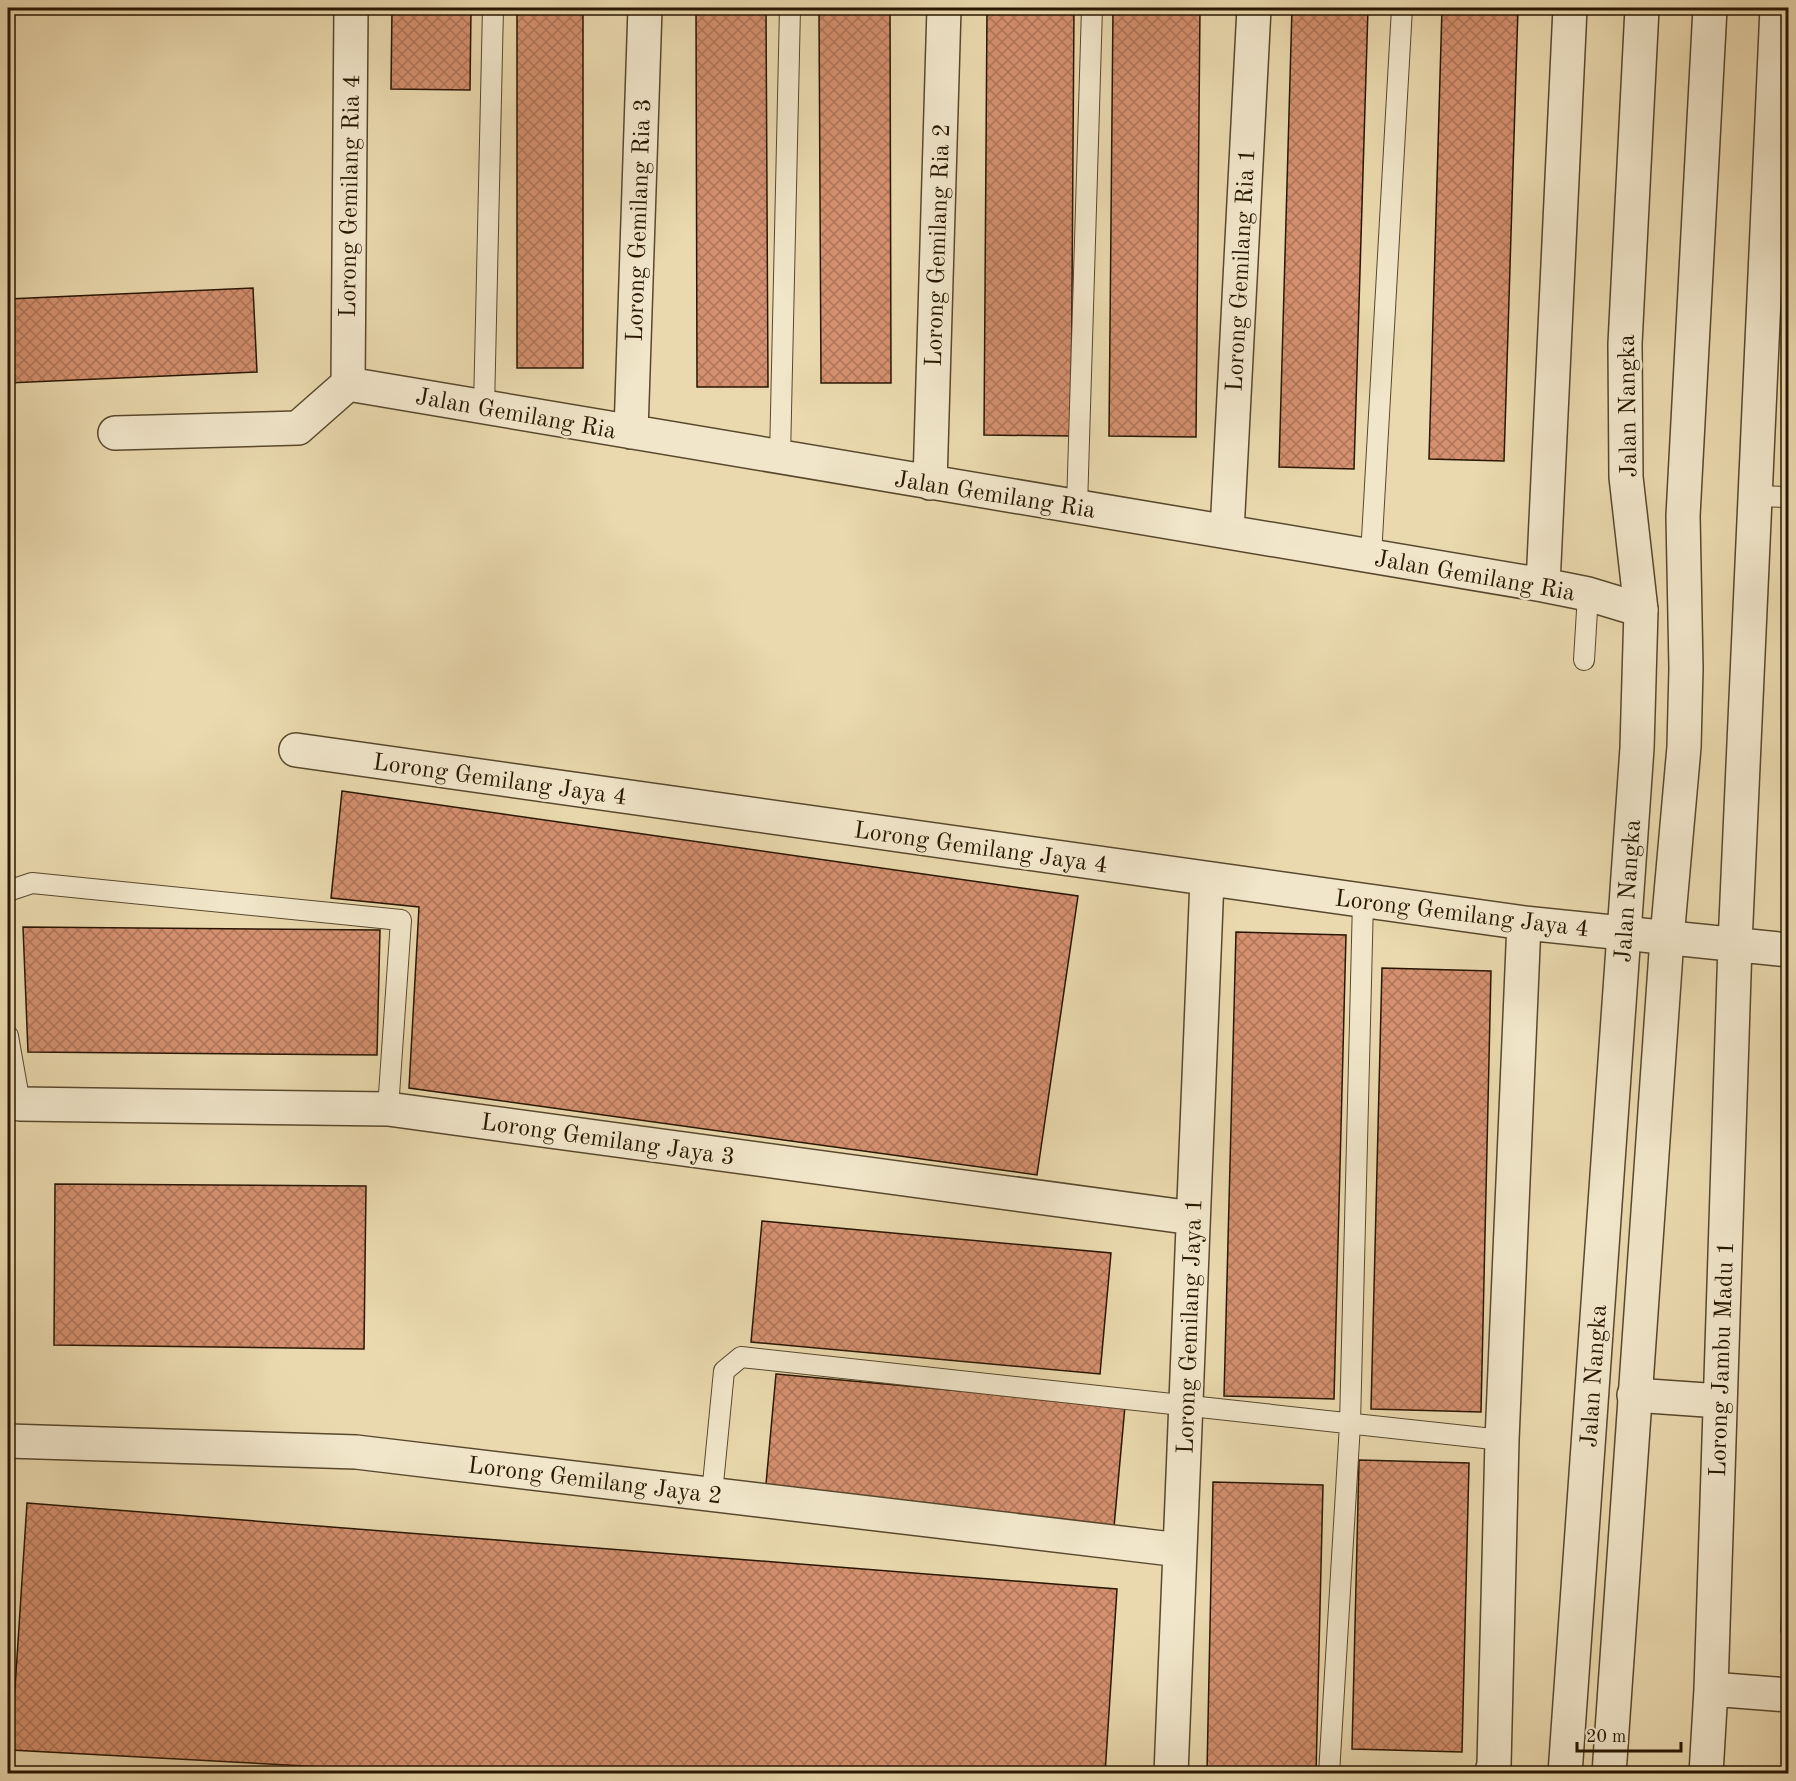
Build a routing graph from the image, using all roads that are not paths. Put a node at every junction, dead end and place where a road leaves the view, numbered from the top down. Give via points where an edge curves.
1 (351, 8) edge
2 (493, 8) edge
3 (645, 8) edge
4 (790, 8) edge
5 (944, 8) edge
6 (1092, 8) edge
7 (1254, 8) edge
8 (1402, 8) edge
9 (1570, 8) edge
10 (1642, 8) edge
11 (1710, 8) edge
12 (1777, 8) edge
13 (348, 384) junction
14 (484, 408) junction
15 (631, 432) junction
16 (116, 434) dead end
17 (780, 458) junction
18 (930, 483) junction
19 (1755, 496) junction
20 (1788, 497) edge
21 (1077, 507) junction
22 (1227, 532) junction
23 (1371, 556) junction
24 (1543, 585) junction
25 (1588, 594) junction
26 (1641, 610) junction
27 (1584, 660) dead end
28 (296, 750) dead end
29 (1206, 879) junction
30 (8, 891) edge
31 (1363, 901) junction
32 (1524, 923) junction
33 (1624, 934) junction
34 (1666, 938) junction
35 (1735, 944) junction
36 (1788, 950) edge
37 (8, 1036) edge
38 (20, 1104) joint
39 (388, 1109) junction
40 (1193, 1218) junction
41 (1635, 1395) junction
42 (1720, 1401) junction
43 (1185, 1406) junction
44 (1350, 1424) junction
45 (1502, 1440) junction
46 (8, 1441) edge
47 (712, 1494) junction
48 (1180, 1550) junction
49 (1711, 1689) junction
50 (1788, 1695) edge
51 (1171, 1773) edge
52 (1329, 1773) edge
53 (1491, 1773) edge
54 (1565, 1773) edge
55 (1609, 1773) edge
56 (1706, 1773) edge

1 - 13 street, Lorong Gemilang Ria 4
2 - 14 lane
3 - 15 street, Lorong Gemilang Ria 3
4 - 17 lane
5 - 18 street, Lorong Gemilang Ria 2
6 - 21 lane
7 - 22 street, Lorong Gemilang Ria 1
8 - 23 lane
9 - 24 street
10 - 26 street, Jalan Nangka via 1625,344 1626,477
11 - 34 street, Jalan Nangka via 1683,516 1684,747
12 - 19 street, Lorong Jambu Madu 1
13 - 14 street, Jalan Gemilang Ria
13 - 16 street via 298,428
14 - 15 street, Jalan Gemilang Ria
15 - 17 street, Jalan Gemilang Ria
17 - 18 street, Jalan Gemilang Ria
18 - 21 street, Jalan Gemilang Ria
19 - 20 lane
19 - 35 street, Lorong Jambu Madu 1
21 - 22 street, Jalan Gemilang Ria
22 - 23 street, Jalan Gemilang Ria
23 - 24 street, Jalan Gemilang Ria
24 - 25 street, Jalan Gemilang Ria
25 - 26 street, Jalan Gemilang Ria
25 - 27 lane
26 - 33 street, Jalan Nangka via 1637,748
28 - 29 street, Lorong Gemilang Jaya 4
29 - 31 street, Lorong Gemilang Jaya 4
29 - 40 street, Lorong Gemilang Jaya 1
30 - 39 lane via 32,883 401,920
31 - 32 street, Lorong Gemilang Jaya 4
31 - 44 lane
32 - 33 street, Lorong Gemilang Jaya 4
32 - 45 street
33 - 34 street, Lorong Gemilang Jaya 4
33 - 54 street, Jalan Nangka
34 - 35 street, Lorong Gemilang Jaya 4
34 - 41 street, Jalan Nangka
35 - 36 street, Lorong Gemilang Jaya 4
35 - 42 street, Lorong Jambu Madu 1
37 - 38 lane
38 - 39 street, Lorong Gemilang Jaya 3
39 - 40 street, Lorong Gemilang Jaya 3
40 - 43 street, Lorong Gemilang Jaya 1
41 - 42 street
41 - 55 street, Jalan Nangka
42 - 49 street, Lorong Jambu Madu 1
43 - 44 lane
43 - 47 lane via 741,1356 724,1371
43 - 48 street, Lorong Gemilang Jaya 1
44 - 45 lane
44 - 52 lane
45 - 53 street
46 - 47 street, Lorong Gemilang Jaya 2 via 356,1452
47 - 48 street, Lorong Gemilang Jaya 2
48 - 51 street, Lorong Gemilang Jaya 1
49 - 50 street
49 - 56 street, Lorong Jambu Madu 1

